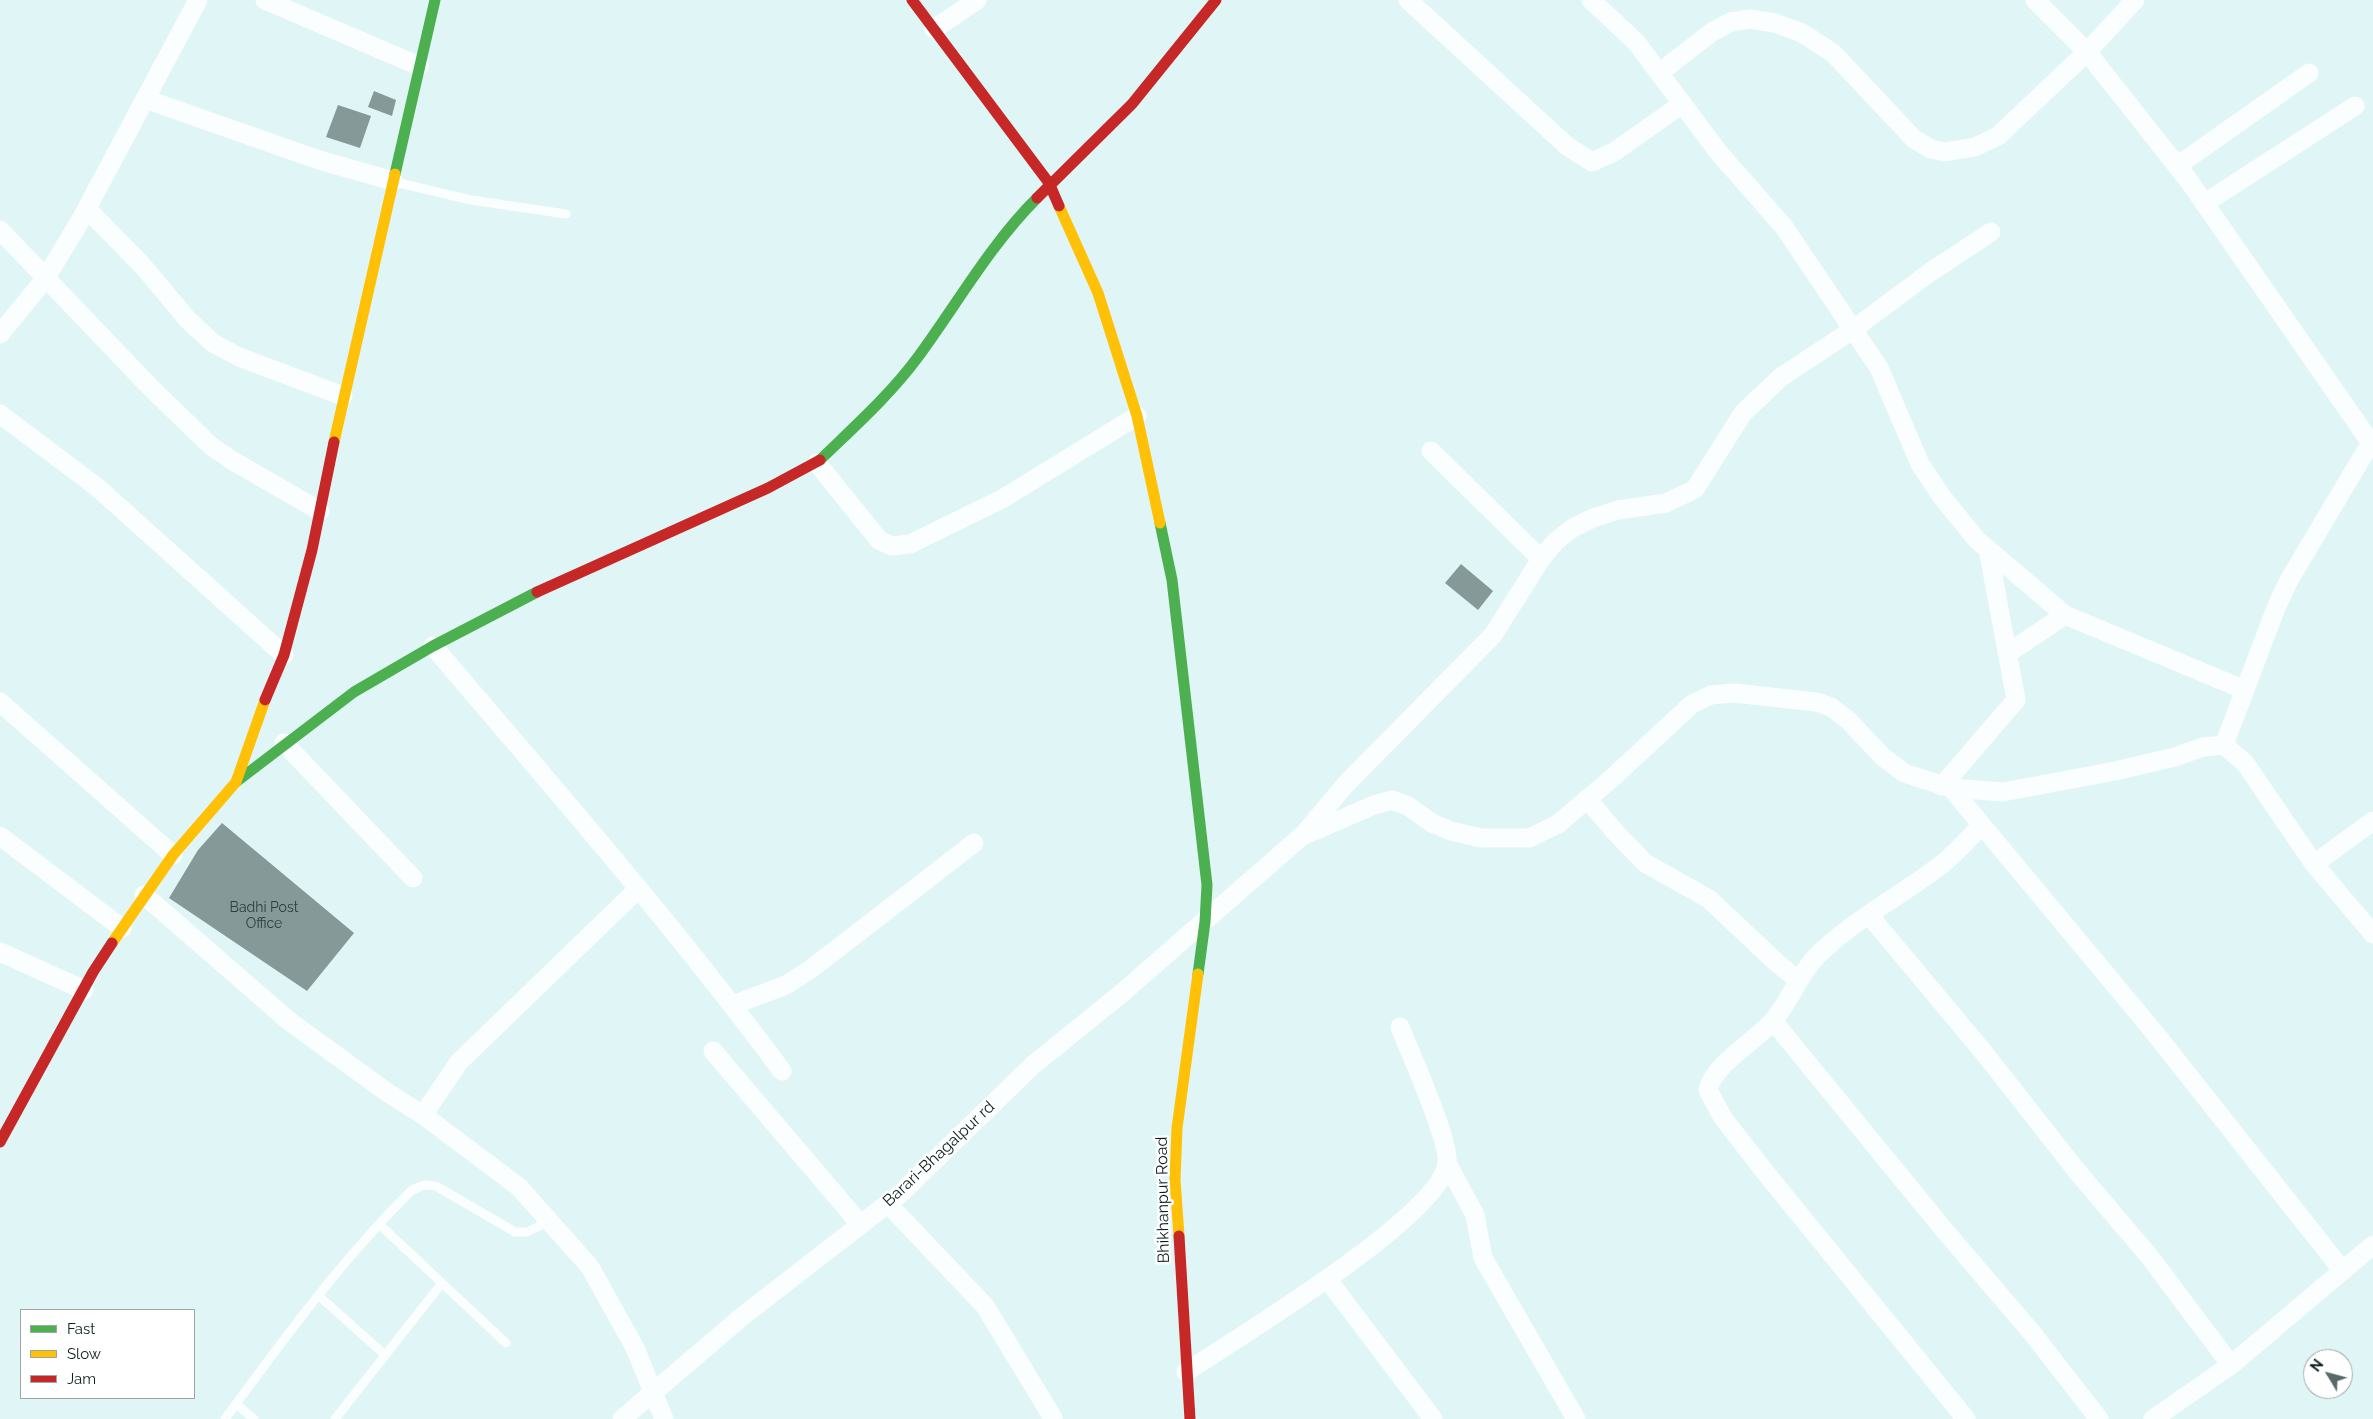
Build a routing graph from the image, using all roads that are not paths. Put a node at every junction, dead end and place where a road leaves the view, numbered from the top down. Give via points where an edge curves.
1 (198, 0) edge
2 (265, 0) edge
3 (435, 0) edge
4 (912, 0) edge
5 (977, 0) edge
6 (1216, 0) edge
7 (1408, 0) edge
8 (1591, 0) edge
9 (2035, 0) edge
10 (2136, 0) edge
11 (934, 29) junction
12 (2087, 52) junction
13 (420, 66) junction
14 (2308, 72) dead end
15 (1659, 74) junction
16 (145, 99) junction
17 (1682, 104) junction
18 (2355, 106) dead end
19 (2177, 166) junction
20 (393, 181) junction
21 (1050, 183) junction
22 (2205, 204) junction
23 (87, 209) junction
24 (566, 214) dead end
25 (0, 230) edge
26 (1991, 232) dead end
27 (45, 279) junction
28 (1851, 331) junction
29 (0, 334) edge
30 (343, 396) junction
31 (0, 414) edge
32 (1137, 416) junction
33 (2372, 445) edge
34 (1431, 451) dead end
35 (817, 463) junction
36 (320, 511) junction
37 (1988, 549) junction
38 (1541, 558) junction
39 (2066, 615) junction
40 (433, 646) junction
41 (2008, 653) junction
42 (284, 655) junction
43 (2245, 690) junction
44 (0, 702) edge
45 (284, 744) junction
46 (2224, 745) junction
47 (236, 782) junction
48 (1946, 787) junction
49 (1587, 799) junction
50 (2373, 821) edge
51 (1981, 826) junction
52 (1303, 835) junction
53 (0, 836) edge
54 (974, 843) dead end
55 (173, 855) junction
56 (2314, 864) junction
57 (412, 878) dead end
58 (638, 889) junction
59 (144, 895) junction
60 (1868, 915) junction
61 (1205, 922) junction
62 (122, 928) junction
63 (2373, 934) edge
64 (0, 952) edge
65 (1800, 981) junction
66 (84, 990) junction
67 (733, 1005) junction
68 (1773, 1021) junction
69 (1400, 1027) dead end
70 (713, 1051) dead end
71 (782, 1071) dead end
72 (423, 1115) junction
73 (0, 1142) edge
74 (1447, 1163) junction
75 (888, 1204) junction
76 (551, 1220) junction
77 (380, 1225) junction
78 (860, 1225) junction
79 (2373, 1245) edge
80 (2343, 1271) junction
81 (1328, 1280) junction
82 (442, 1283) junction
83 (319, 1296) junction
84 (506, 1343) dead end
85 (385, 1355) junction
86 (2231, 1366) junction
87 (1186, 1372) junction
88 (653, 1394) junction
89 (236, 1404) junction
90 (2179, 1412) edge
91 (225, 1419) edge
92 (254, 1419) edge
93 (334, 1419) edge
94 (622, 1419) edge
95 (664, 1419) edge
96 (1052, 1419) edge
97 (1190, 1419) edge
98 (1434, 1419) edge
99 (1576, 1419) edge
100 (1966, 1419) edge
101 (2099, 1419) edge
102 (2153, 1419) edge

1 - 16 street
2 - 13 street
3 - 13 main road
4 - 11 main road, Bhikhanpur Road
5 - 11 street
6 - 21 main road via 1132,104
7 - 17 street via 1566,146 1592,162 1614,152
8 - 15 street via 1636,42
9 - 12 street
10 - 12 street
11 - 21 main road, Bhikhanpur Road
12 - 15 street via 1998,136 1975,147 1946,152 1931,149 1914,139 1833,53 1802,33 1775,23 1750,19 1731,22 1712,32
12 - 19 street
13 - 20 main road
14 - 19 street
15 - 17 street
16 - 20 street via 319,160
16 - 23 street
17 - 28 street via 1719,153 1784,228
18 - 22 street
19 - 22 street
20 - 24 lane via 471,200
20 - 30 main road
21 - 32 main road, Bhikhanpur Road via 1098,294
21 - 35 main road via 1002,237 917,358 877,405
22 - 33 street
23 - 27 street
23 - 30 street via 213,343 239,358
25 - 27 street
26 - 28 street
27 - 29 street
27 - 36 street via 211,446
28 - 37 street via 1878,368 1920,464 1942,498
28 - 38 street via 1781,377 1754,400 1733,427 1695,489 1666,503 1618,510 1593,518 1571,529
30 - 36 main road
31 - 42 street via 98,487
32 - 35 street via 1002,499 910,544 892,546 880,540
32 - 61 main road, Bhikhanpur Road via 1172,580 1207,885
33 - 43 street via 2289,580
34 - 38 street
35 - 40 main road via 548,586
36 - 42 main road
37 - 39 street
37 - 41 street
38 - 52 street via 1493,635 1346,784
39 - 41 street
39 - 43 street
40 - 45 main road via 354,692
40 - 58 street
41 - 48 street via 2016,700
42 - 47 main road
43 - 46 street
44 - 55 street
45 - 47 main road
45 - 57 street
46 - 48 street via 2115,771 2003,792
46 - 56 street via 2245,763
47 - 55 main road
48 - 49 street via 1904,773 1831,707 1816,702 1734,693 1711,695 1692,704
48 - 51 street
49 - 52 street via 1558,824 1529,838 1481,838 1451,831 1392,800
49 - 65 street via 1645,863 1709,899
50 - 56 street
51 - 60 street via 1946,861
51 - 80 street via 2148,1024
52 - 61 street, Barari-Bhagalpur rd
53 - 62 street
54 - 67 street via 811,969 786,985
55 - 59 main road
56 - 63 street
58 - 67 street
58 - 72 street via 459,1062
59 - 62 main road
59 - 72 street via 289,1020 388,1094
60 - 65 street via 1818,956
60 - 86 street via 2149,1256
61 - 75 street, Barari-Bhagalpur rd via 1033,1065
61 - 87 main road, Bhikhanpur Road via 1178,1128 1175,1180
62 - 66 main road
64 - 66 street
65 - 68 street
66 - 73 main road
67 - 71 street
68 - 100 street via 1718,1072 1709,1083 1710,1096 1723,1118
68 - 101 street via 2033,1334
69 - 74 street via 1441,1131
70 - 78 street
72 - 76 street via 520,1187
74 - 81 street via 1433,1192 1397,1226
74 - 99 street via 1475,1215 1483,1258
75 - 78 street, Barari-Bhagalpur rd
75 - 96 street via 985,1306
76 - 77 lane via 527,1232 515,1232 436,1186 424,1185 412,1190
76 - 88 street via 590,1267 610,1299 635,1348
77 - 82 lane
77 - 83 lane
78 - 88 street, Barari-Bhagalpur rd via 744,1315
79 - 80 street
80 - 86 street
81 - 87 street
81 - 98 street
82 - 84 lane
82 - 85 lane
83 - 85 lane
83 - 89 lane
85 - 93 lane
86 - 90 street
87 - 97 main road, Bhikhanpur Road
88 - 94 street, Barari-Bhagalpur rd
88 - 95 street
89 - 91 lane
89 - 92 lane
90 - 102 street

